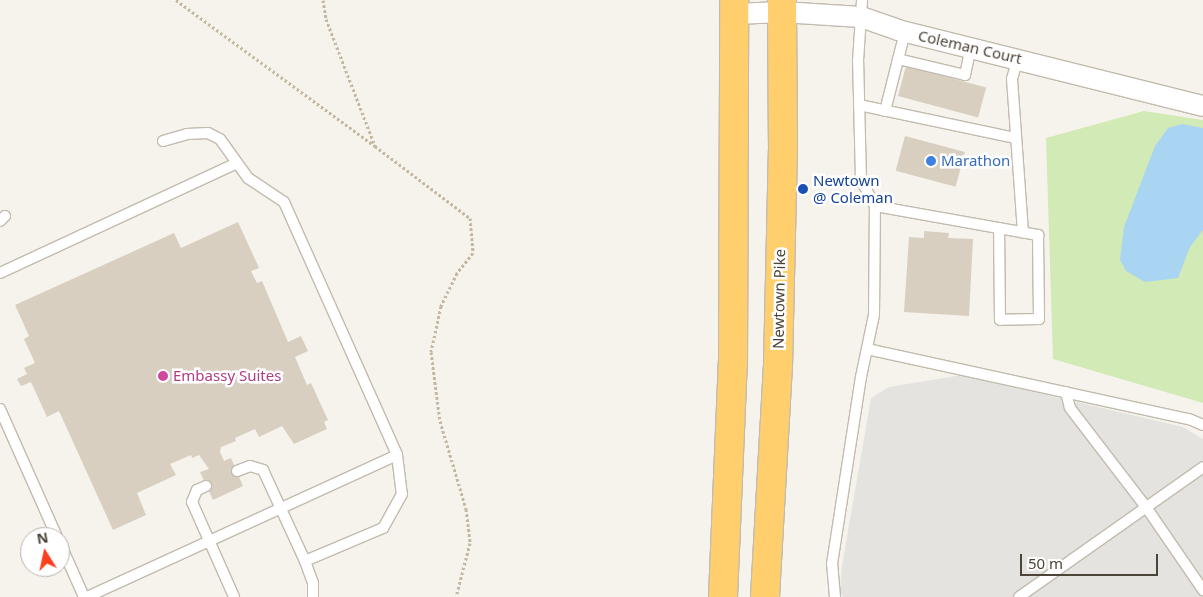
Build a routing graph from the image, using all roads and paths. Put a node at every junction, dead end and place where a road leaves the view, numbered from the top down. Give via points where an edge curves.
1 (176, 0) edge
2 (323, 0) edge
3 (782, 6) edge
4 (734, 7) edge
5 (861, 9) edge
6 (905, 32) junction
7 (971, 47) junction
8 (1018, 58) junction
9 (898, 59) junction
10 (859, 105) junction
11 (1203, 106) edge
12 (885, 111) junction
13 (1015, 138) junction
14 (163, 141) dead end
15 (375, 146) junction
16 (238, 164) junction
17 (875, 206) junction
18 (999, 228) junction
19 (1023, 232) junction
20 (0, 273) edge
21 (867, 349) junction
22 (1066, 392) junction
23 (0, 409) edge
24 (1203, 425) edge
25 (397, 455) junction
26 (1203, 467) edge
27 (237, 471) dead end
28 (206, 486) dead end
29 (281, 507) junction
30 (1146, 507) junction
31 (53, 527) edge
32 (209, 540) junction
33 (305, 561) junction
34 (70, 564) edge
35 (1203, 590) edge
36 (86, 597) edge
37 (234, 597) edge
38 (312, 597) edge
39 (456, 597) edge
40 (723, 597) edge
41 (765, 597) edge
42 (835, 597) edge
43 (1019, 597) edge

1 - 15 path
2 - 15 path via 326,19
3 - 4 street, Coleman Court
3 - 5 street, Coleman Court
3 - 41 highway, Newtown Pike via 783,151 778,366
4 - 40 highway via 733,362
5 - 6 street, Coleman Court
5 - 10 lane
6 - 7 street, Coleman Court
6 - 9 lane
7 - 8 street, Coleman Court
7 - 9 lane via 965,75
8 - 11 street, Coleman Court
8 - 13 lane via 1012,80
9 - 12 lane
10 - 12 lane
10 - 17 lane via 861,180
12 - 13 lane
13 - 19 lane
14 - 16 lane via 187,134 208,133 220,139
15 - 39 path via 470,218 473,253 457,273 441,306 431,352 440,421 466,509 470,543
16 - 20 lane
16 - 25 lane via 248,178 284,202
17 - 18 lane
17 - 21 lane via 874,315
18 - 19 lane
18 - 19 lane via 1000,320 1039,319 1038,235
21 - 22 lane
21 - 42 lane via 832,564
22 - 24 lane via 1190,419
22 - 30 lane via 1070,408
23 - 31 lane
25 - 29 lane
25 - 33 lane via 402,494 384,528
26 - 30 lane
27 - 29 lane via 250,466 263,470
28 - 32 lane via 197,490 192,502
29 - 32 lane
29 - 33 lane
30 - 35 lane
30 - 43 lane
32 - 36 lane
32 - 37 lane
33 - 38 lane via 314,583
34 - 36 lane

